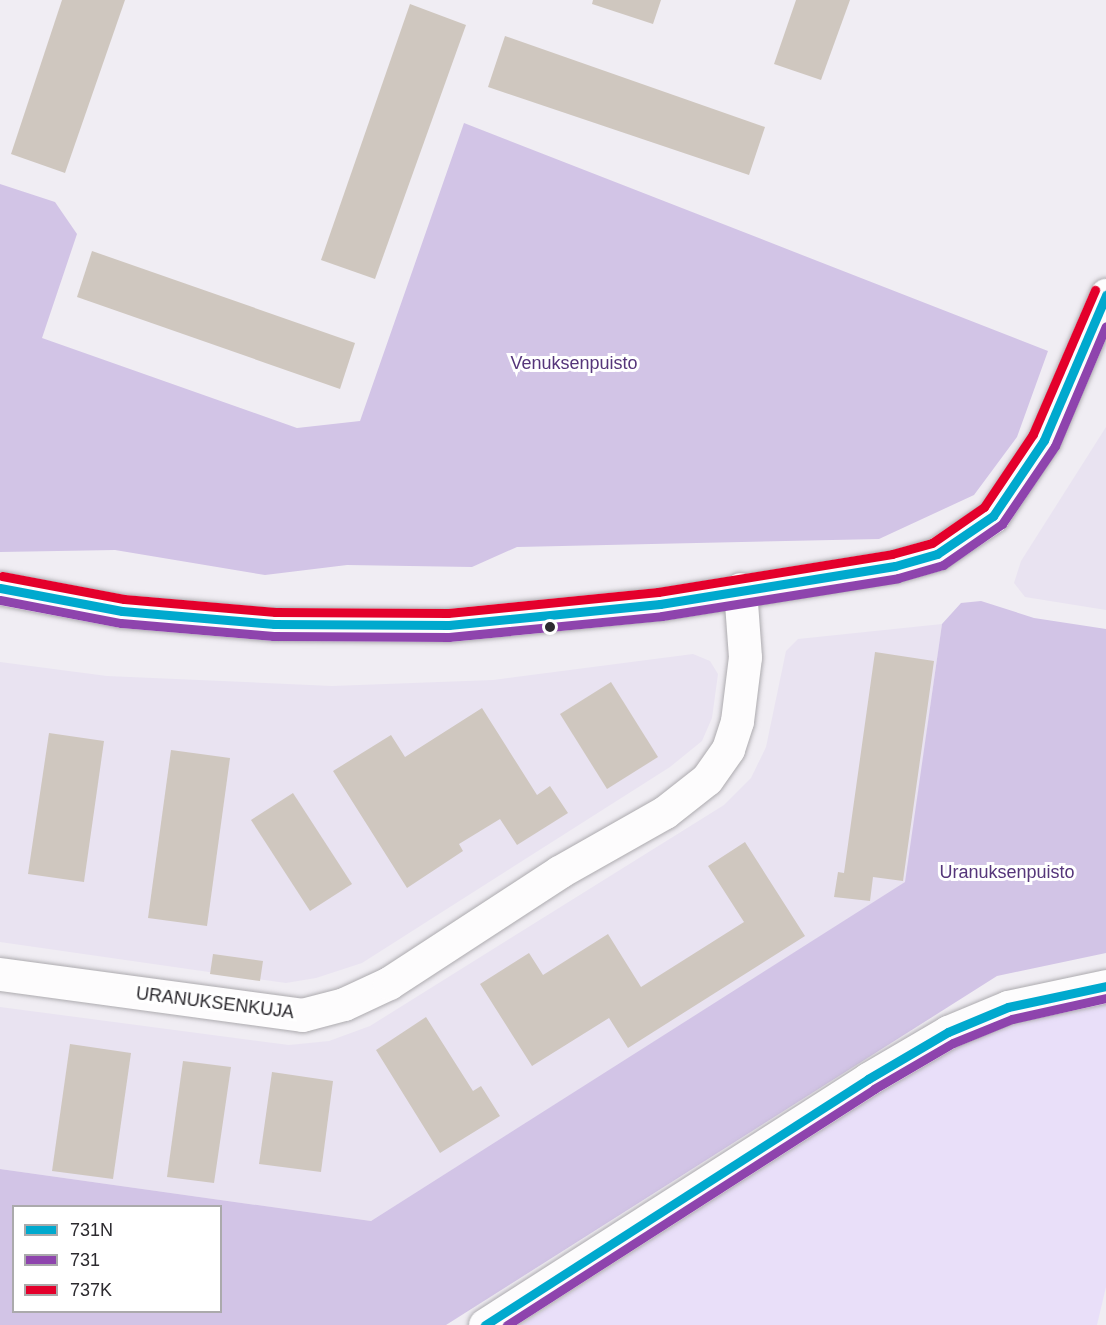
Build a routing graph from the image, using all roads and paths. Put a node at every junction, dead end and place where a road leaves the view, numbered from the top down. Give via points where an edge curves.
1 (1106, 295) edge
2 (0, 588) edge
3 (740, 589) junction
4 (0, 974) edge
5 (1106, 986) edge
6 (485, 1325) edge

1 - 3 main road via 1044,440 993,516 937,554 895,566
2 - 3 main road via 122,611 274,624 437,625 586,612
3 - 4 main road, URANUKSENKUJA via 745,657 737,721 728,749 707,779 664,812 559,872 389,983 344,1005 302,1015
5 - 6 main road via 1008,1007 948,1032 868,1079

